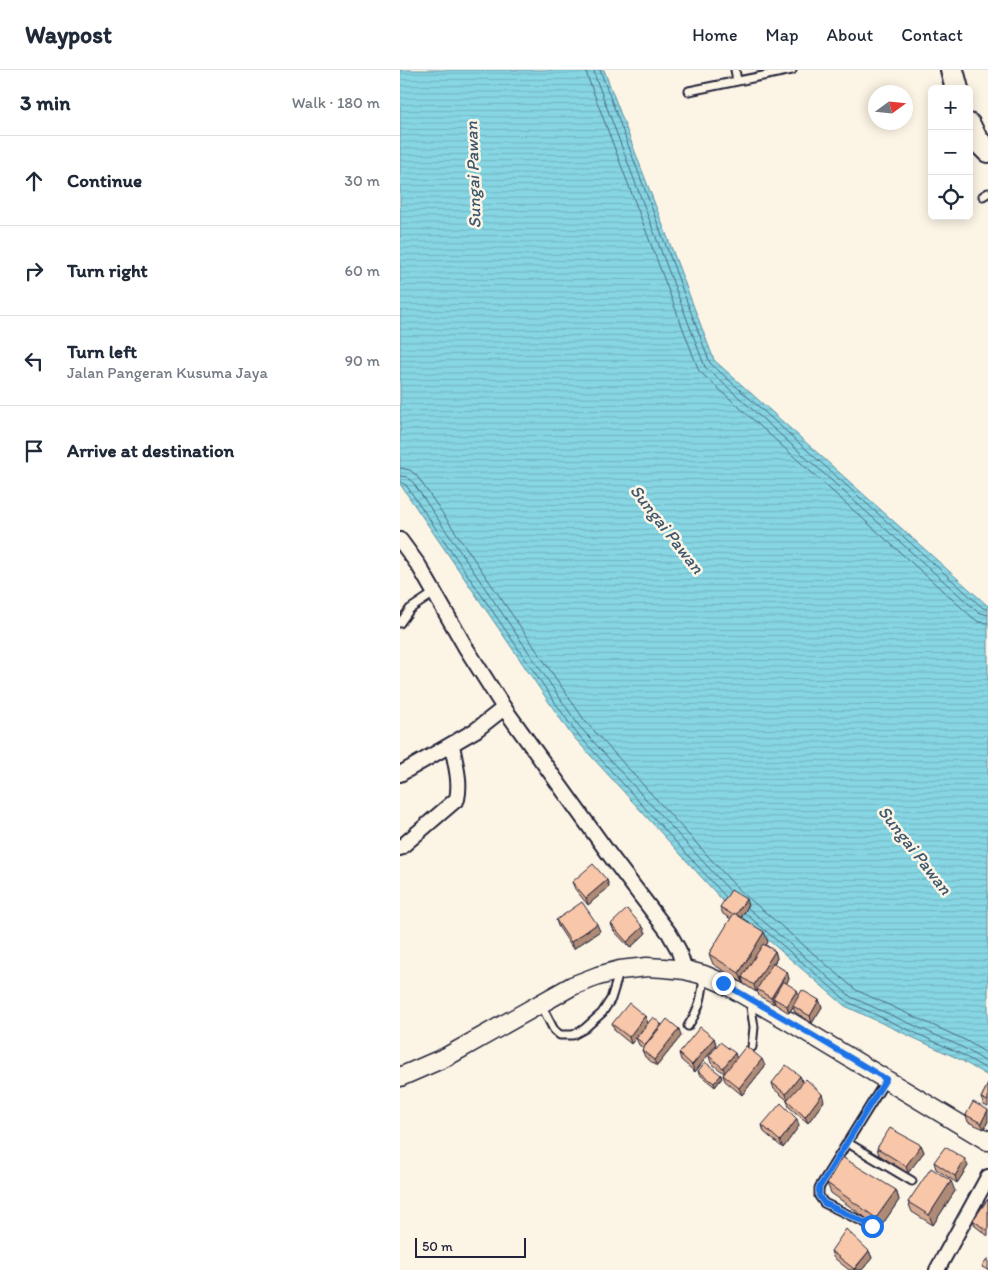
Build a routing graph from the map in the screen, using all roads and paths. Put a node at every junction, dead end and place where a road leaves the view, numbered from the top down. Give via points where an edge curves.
1 (735, 70) edge
2 (792, 70) edge
3 (952, 70) edge
4 (737, 80) junction
5 (956, 85) edge
6 (689, 91) dead end
7 (972, 130) edge
8 (988, 151) edge
9 (403, 548) edge
10 (434, 592) junction
11 (400, 623) edge
12 (504, 708) junction
13 (452, 745) junction
14 (400, 774) edge
15 (400, 848) edge
16 (620, 970) junction
17 (684, 970) junction
18 (704, 975) junction
19 (750, 998) junction
20 (540, 1003) junction
21 (688, 1026) dead end
22 (752, 1047) dead end
23 (400, 1077) edge
24 (886, 1079) junction
25 (988, 1141) edge
26 (848, 1143) junction
27 (988, 1176) edge
28 (912, 1181) dead end
29 (872, 1226) edge
30 (937, 1270) edge

1 - 4 lane
2 - 4 lane
3 - 5 main road
4 - 6 lane
7 - 8 main road
9 - 10 street
10 - 11 lane via 410,609
10 - 12 street
12 - 13 street
12 - 17 street via 669,933
13 - 14 street
13 - 15 street via 458,776 457,800
16 - 17 street via 647,967
16 - 20 street via 572,986
16 - 20 lane via 611,999 602,1012 584,1030 573,1035 560,1035 554,1030
17 - 18 street
18 - 19 street
18 - 21 lane via 698,1012
19 - 22 lane via 754,1027
19 - 24 street
20 - 23 street via 446,1057
24 - 25 street
24 - 26 lane
26 - 28 lane
26 - 29 lane via 826,1174 819,1196 824,1203
27 - 30 street

